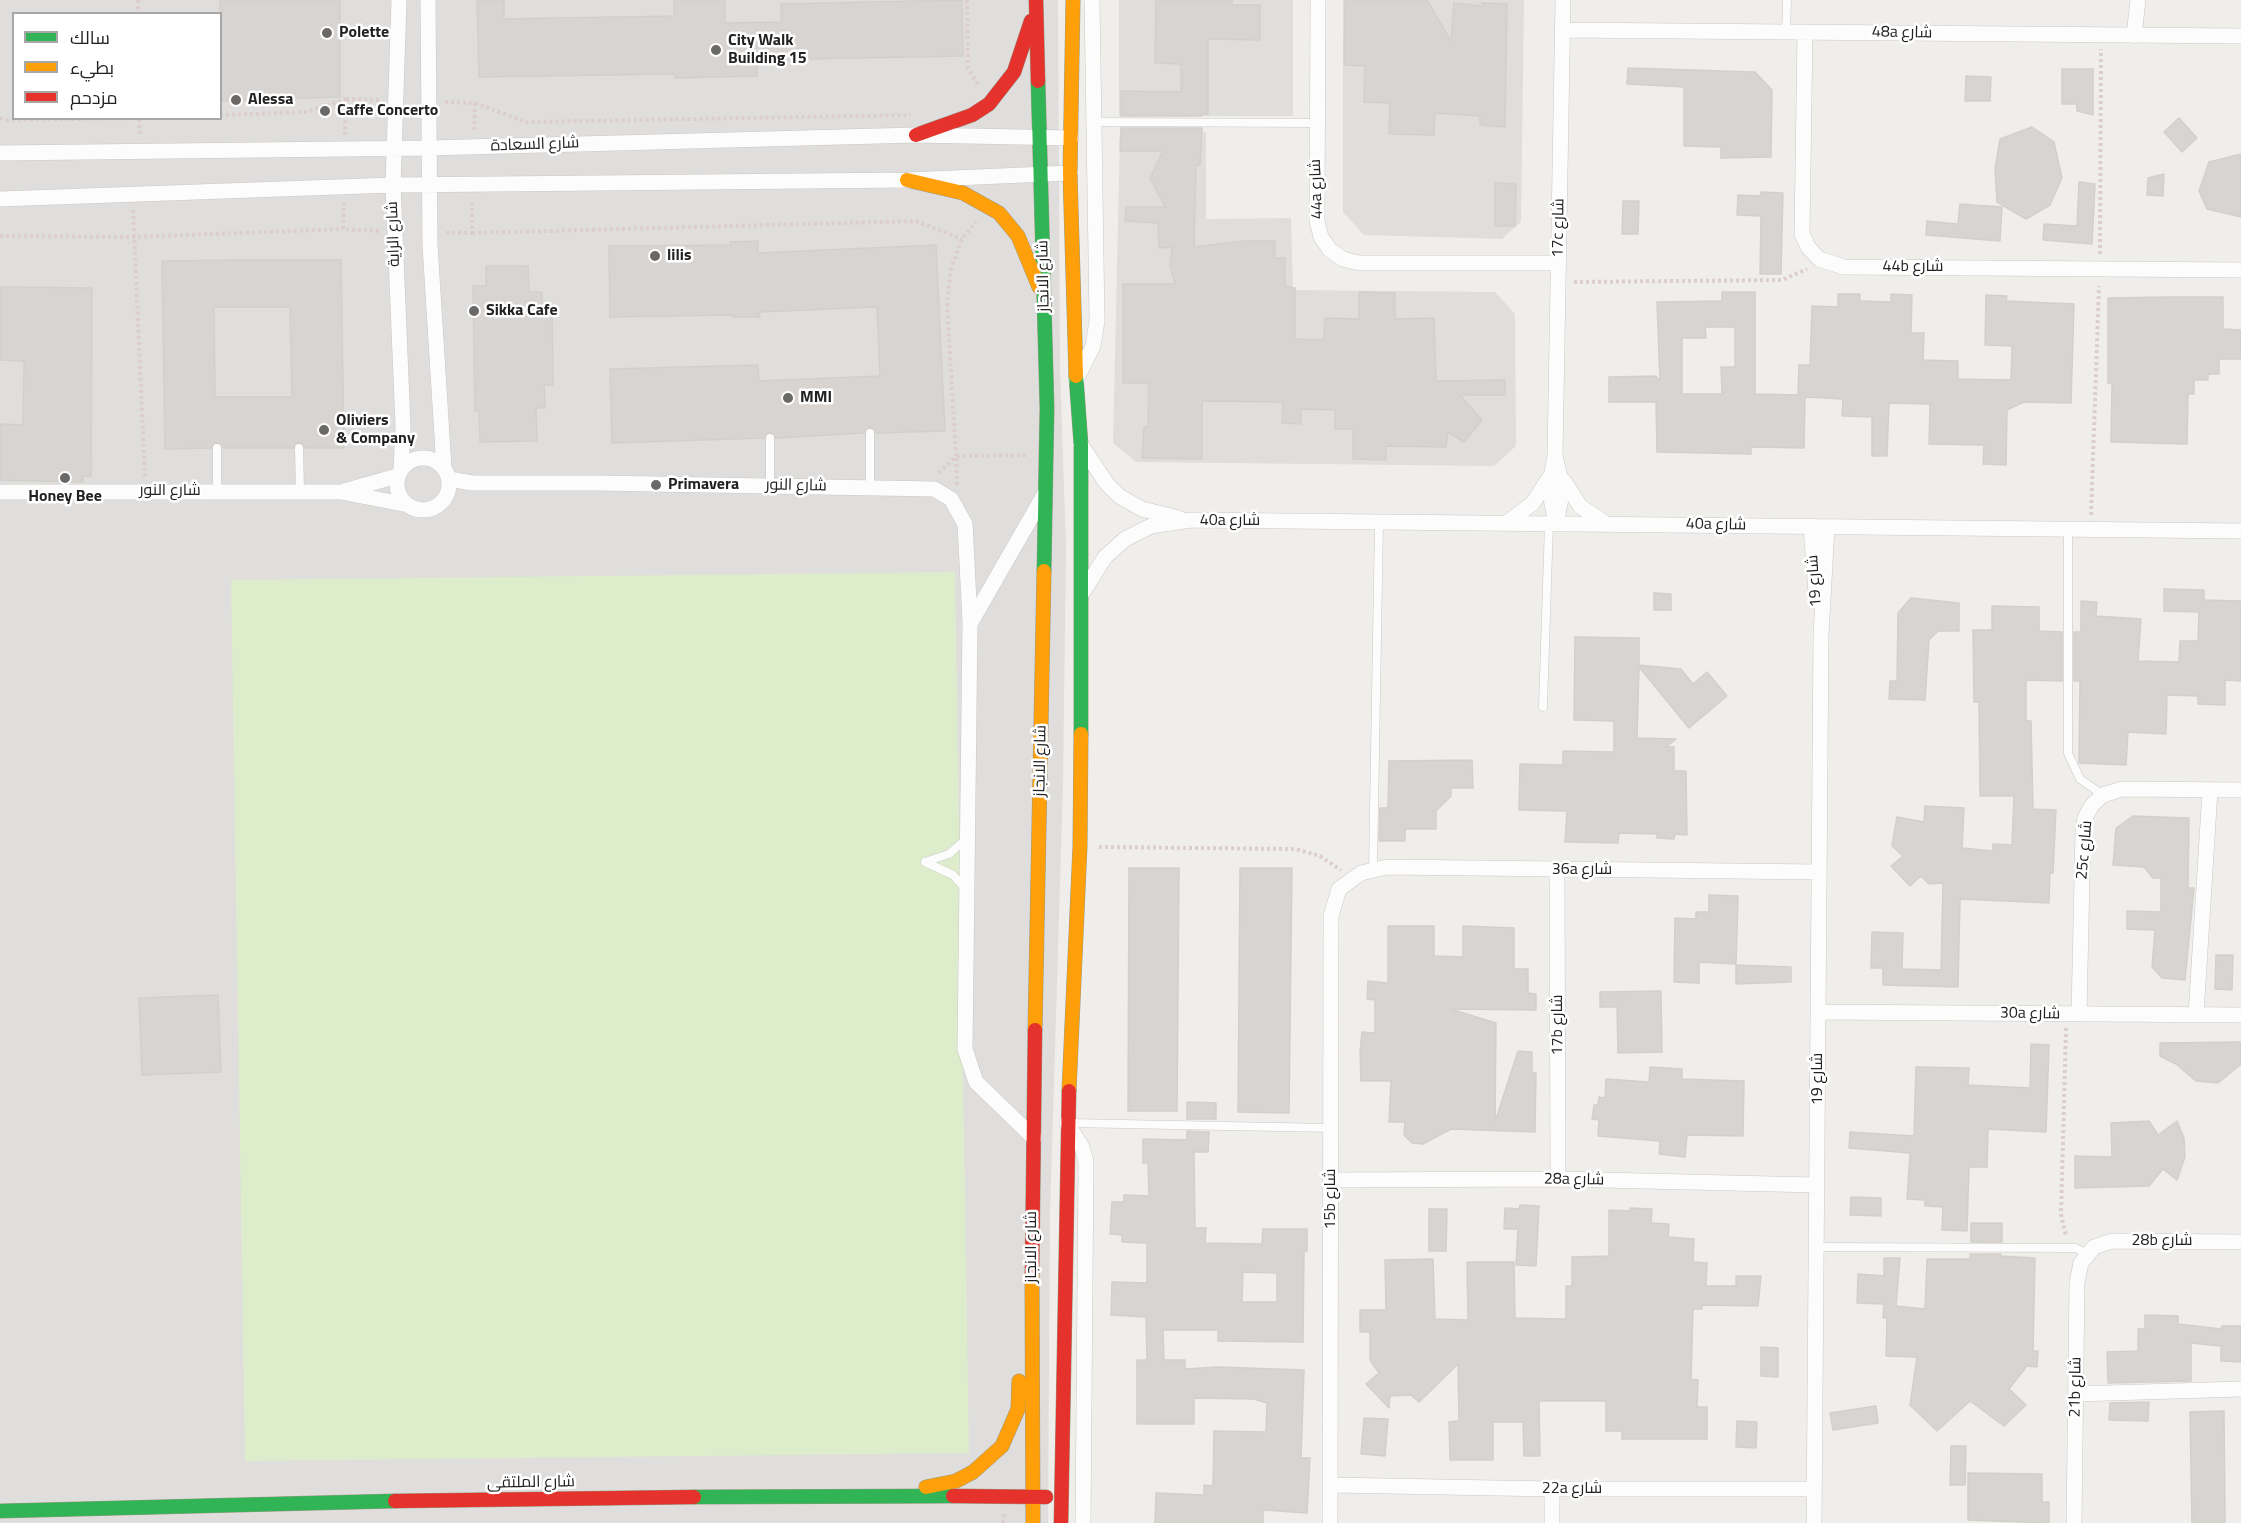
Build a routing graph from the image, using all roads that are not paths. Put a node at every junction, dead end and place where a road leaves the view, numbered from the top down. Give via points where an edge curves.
1 (399, 0) edge
2 (428, 0) edge
3 (1073, 0) edge
4 (1092, 0) edge
5 (1317, 0) edge
6 (1563, 0) edge
7 (1787, 0) edge
8 (2138, 0) edge
9 (1036, 3) edge
10 (1563, 30) junction
11 (1786, 32) junction
12 (1805, 32) junction
13 (2134, 36) junction
14 (2241, 36) edge
15 (1092, 122) junction
16 (1316, 123) junction
17 (916, 135) junction
18 (1041, 138) junction
19 (1071, 138) junction
20 (394, 147) junction
21 (430, 148) junction
22 (0, 153) edge
23 (1070, 173) junction
24 (1042, 175) junction
25 (906, 180) junction
26 (393, 185) junction
27 (429, 186) junction
28 (0, 199) edge
29 (1559, 263) junction
30 (2241, 270) edge
31 (1044, 298) junction
32 (1076, 380) junction
33 (870, 433) dead end
34 (770, 438) dead end
35 (1081, 445) junction
36 (217, 448) dead end
37 (299, 448) dead end
38 (399, 472) junction
39 (1556, 477) junction
40 (447, 480) junction
41 (770, 485) junction
42 (870, 486) junction
43 (217, 491) junction
44 (300, 491) junction
45 (0, 492) edge
46 (341, 492) junction
47 (1046, 492) junction
48 (408, 505) junction
49 (1191, 520) junction
50 (1379, 522) junction
51 (1508, 522) junction
52 (1552, 524) junction
53 (1608, 524) junction
54 (1811, 526) junction
55 (1827, 526) junction
56 (2068, 530) junction
57 (2241, 531) edge
58 (1082, 594) junction
59 (970, 624) junction
60 (1821, 635) junction
61 (1543, 707) dead end
62 (2210, 790) junction
63 (2241, 790) edge
64 (2103, 795) junction
65 (967, 838) junction
66 (1373, 869) junction
67 (1557, 870) junction
68 (1819, 872) junction
69 (1349, 880) joint
70 (967, 890) junction
71 (1818, 1012) junction
72 (2073, 1014) junction
73 (2196, 1015) junction
74 (2241, 1015) edge
75 (1067, 1124) junction
76 (1331, 1128) junction
77 (1034, 1138) junction
78 (1558, 1179) junction
79 (1330, 1180) junction
80 (1817, 1185) junction
81 (1032, 1199) junction
82 (2241, 1242) edge
83 (1816, 1247) junction
84 (2082, 1251) junction
85 (2241, 1389) edge
86 (2076, 1394) junction
87 (1331, 1485) junction
88 (1552, 1489) junction
89 (1814, 1489) junction
90 (859, 1494) junction
91 (1033, 1497) junction
92 (1063, 1497) junction
93 (0, 1511) edge
94 (1033, 1523) edge
95 (1062, 1523) edge
96 (1083, 1523) edge
97 (1330, 1523) edge
98 (1552, 1523) edge
99 (1814, 1523) edge
100 (2074, 1523) edge

1 - 20 street, شارع الراية
2 - 21 street
3 - 19 street, شارع الانجاز
4 - 15 street
5 - 16 street, 44a شارع
6 - 10 street, 17c شارع
7 - 11 lane
8 - 13 street
9 - 17 street via 1014,72 1003,89 972,116
9 - 18 street, شارع الانجاز
10 - 11 street, 48a شارع
10 - 29 street, 17c شارع
11 - 12 street, 48a شارع
12 - 13 street, 48a شارع
12 - 30 street, 44b شارع via 1802,226 1808,247 1819,259 1844,267
13 - 14 street, 48a شارع
15 - 16 lane
15 - 32 street via 1097,321 1093,346
16 - 29 street, 44a شارع via 1317,221 1321,237 1343,259 1359,263
17 - 18 street, شارع السعادة
17 - 21 street, شارع السعادة
18 - 19 street, شارع السعادة
18 - 24 street, شارع الانجاز
19 - 23 street, شارع الانجاز
20 - 21 street, شارع السعادة
20 - 22 street, شارع السعادة
20 - 26 street, شارع الراية
21 - 27 street
23 - 24 street
23 - 32 street, شارع الانجاز
24 - 25 street
24 - 31 street, شارع الانجاز
25 - 27 street
25 - 31 street via 963,193 990,205 1018,236
26 - 27 street
26 - 28 street
26 - 38 street, شارع الراية via 404,426
27 - 40 street
29 - 39 street, 17c شارع
31 - 47 street, شارع الانجاز
32 - 35 street, شارع الانجاز
33 - 42 lane
34 - 41 lane
35 - 49 street, 40a شارع via 1119,496 1142,509
35 - 58 street, شارع الانجاز
36 - 43 lane
37 - 44 lane
38 - 40 street via 414,458 430,458
38 - 46 street
38 - 48 street via 398,492
39 - 51 street, 17c شارع via 1533,503
39 - 52 street, 17c شارع via 1550,500
39 - 53 street via 1580,506
40 - 41 street, شارع النور
40 - 48 street via 438,505 415,509
41 - 42 street, شارع النور
42 - 59 street, شارع النور via 925,487 943,493 958,507 965,524
43 - 44 street, شارع النور
43 - 45 street, شارع النور
44 - 46 street, شارع النور
46 - 48 street
47 - 59 street
47 - 77 street, شارع الانجاز
49 - 50 street, 40a شارع
49 - 58 street, 40a شارع via 1151,526 1125,539 1101,562
50 - 51 street, 40a شارع
50 - 66 lane
51 - 52 street, 40a شارع
52 - 53 street, 40a شارع
52 - 61 lane
53 - 54 street, 40a شارع
54 - 55 street, 40a شارع
54 - 60 street, شارع 19
55 - 56 street, 40a شارع
55 - 60 street, شارع 19
56 - 57 street, 40a شارع
56 - 64 lane via 2068,753 2080,779
58 - 75 street, شارع الانجاز via 1080,846
59 - 65 street
60 - 68 street, شارع 19
62 - 63 street
62 - 64 street via 2122,789
62 - 73 street
64 - 72 street, 25c شارع via 2089,812 2083,832
65 - 70 street
65 - 70 lane via 949,855 925,862 953,875
66 - 67 street, 36a شارع
66 - 69 street, 36a شارع
67 - 68 street, 36a شارع
67 - 78 street, 17b شارع
68 - 71 street, شارع 19
69 - 76 street, 15b شارع via 1339,890 1331,916
70 - 77 street via 965,1049 976,1082
71 - 72 street, 30a شارع
71 - 80 street, شارع 19
72 - 73 street, 30a شارع
73 - 74 street, 30a شارع
75 - 76 lane
75 - 92 street, شارع الانجاز
75 - 96 street via 1082,1147 1086,1162
76 - 79 street, 15b شارع
77 - 81 street, شارع الانجاز
78 - 79 street, 28a شارع
78 - 80 street, 28a شارع
79 - 87 street, 15b شارع
80 - 83 street, شارع 19
81 - 90 street via 1020,1260 1018,1409 1002,1446 989,1460 956,1481
81 - 91 street, شارع الانجاز
82 - 84 street, 28b شارع via 2112,1241
83 - 84 lane
83 - 89 street, شارع 19
84 - 86 street, 21b شارع via 2077,1282
85 - 86 street
86 - 100 street, 21b شارع
87 - 88 street, 22a شارع
87 - 97 street, 15b شارع
88 - 89 street, 22a شارع
88 - 98 street
89 - 99 street, شارع 19
90 - 91 street, شارع الملتقى
90 - 93 street, شارع الملتقى
91 - 92 street, شارع الملتقى
91 - 94 street, شارع الانجاز
92 - 95 street, شارع الانجاز

